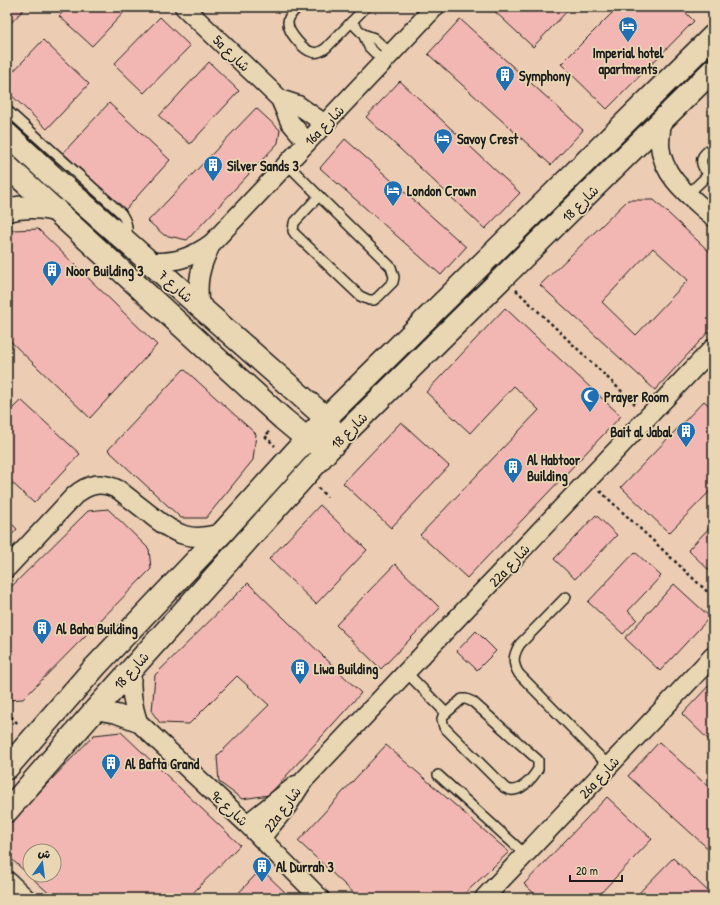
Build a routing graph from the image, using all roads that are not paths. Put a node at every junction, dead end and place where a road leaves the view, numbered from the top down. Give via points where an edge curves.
1 (184, 7) edge
2 (298, 7) edge
3 (366, 7) edge
4 (435, 7) edge
5 (351, 22) junction
6 (713, 36) edge
7 (388, 58) junction
8 (713, 70) edge
9 (280, 99) junction
10 (7, 110) edge
11 (662, 121) junction
12 (325, 124) junction
13 (307, 142) junction
14 (11, 146) edge
15 (713, 146) edge
16 (39, 164) junction
17 (287, 164) junction
18 (7, 166) edge
19 (711, 174) edge
20 (24, 182) junction
21 (688, 194) junction
22 (319, 196) junction
23 (7, 201) edge
24 (7, 210) edge
25 (56, 210) junction
26 (713, 217) edge
27 (125, 240) junction
28 (212, 243) junction
29 (149, 262) junction
30 (200, 308) junction
31 (713, 348) edge
32 (326, 418) junction
33 (307, 439) junction
34 (333, 446) junction
35 (223, 532) junction
36 (7, 568) edge
37 (566, 597) dead end
38 (713, 656) edge
39 (132, 670) junction
40 (407, 673) junction
41 (95, 710) junction
42 (446, 713) junction
43 (138, 722) junction
44 (609, 766) junction
45 (7, 768) edge
46 (438, 775) dead end
47 (304, 780) junction
48 (7, 811) edge
49 (247, 824) junction
50 (261, 838) junction
51 (526, 855) junction
52 (7, 883) edge
53 (23, 898) edge
54 (320, 898) edge
55 (484, 898) edge

1 - 9 street, 5a شارع
2 - 5 lane via 289,18 289,29 304,48 313,53 322,51
3 - 5 lane
4 - 7 street, 16a شارع
5 - 7 lane via 363,34 374,38
6 - 32 street, شارع 18
7 - 12 street, 16a شارع
8 - 11 street, شارع 18
9 - 12 street, 5a شارع via 298,105
9 - 13 street, 5a شارع via 290,122
10 - 27 lane via 121,213 127,226
11 - 21 street via 662,156 671,176
11 - 34 street, شارع 18
12 - 13 street, 16a شارع
13 - 17 street, 16a شارع
14 - 16 street, شارع 7
15 - 19 lane via 703,157 702,162 703,167
16 - 20 street
16 - 27 street, شارع 7
17 - 22 lane
17 - 28 street, 16a شارع
18 - 20 street, شارع 7
19 - 21 lane
20 - 23 street
20 - 25 street, شارع 7
21 - 26 street
22 - 22 lane via 391,267 394,277 392,282 374,300 360,296 293,231 294,223
24 - 25 street via 29,206
25 - 33 street, شارع 7
27 - 29 street, شارع 7
28 - 29 street, 16a شارع via 189,257 176,261
28 - 30 street, 16a شارع via 198,281
29 - 30 street, شارع 7
30 - 32 street, شارع 7
31 - 40 street, 22a شارع
32 - 33 street, شارع 18
32 - 34 street, شارع 7 via 331,426
33 - 34 street, شارع 7 via 314,444
33 - 35 street, شارع 18
34 - 39 street, شارع 18
35 - 36 street via 201,538 178,534 120,490 101,484 91,485 74,496
35 - 45 street, شارع 18 via 95,667
37 - 44 lane via 520,644 513,659 515,667
38 - 44 street, 26a شارع
39 - 41 street, شارع 18
39 - 43 street, 9c شارع via 131,696
40 - 42 lane
40 - 47 street, 22a شارع
41 - 43 street, 9c شارع via 117,714
41 - 48 street, شارع 18
42 - 42 lane via 442,719 444,727 508,790 519,789 538,769 539,762 536,757 470,700 458,701
43 - 49 street, 9c شارع
44 - 51 street, 26a شارع
46 - 51 lane
47 - 49 street, 22a شارع
47 - 50 street, 22a شارع
49 - 50 street, 9c شارع
50 - 54 street, 9c شارع
51 - 55 street, 26a شارع
52 - 53 street

